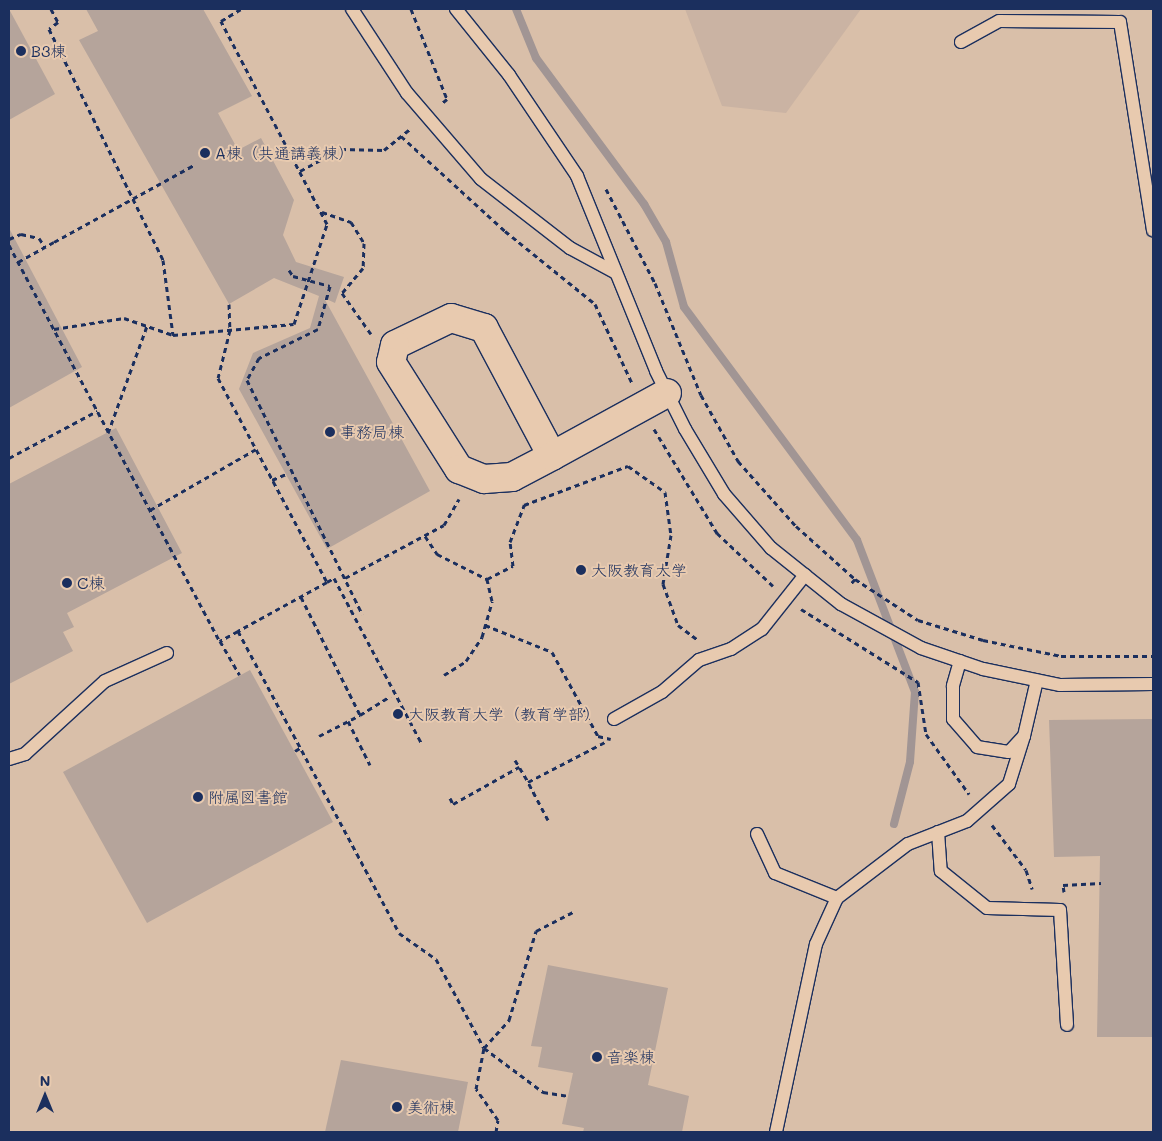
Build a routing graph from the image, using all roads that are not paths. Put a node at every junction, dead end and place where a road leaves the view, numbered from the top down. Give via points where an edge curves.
1 (352, 9) edge
2 (456, 9) edge
3 (961, 42) dead end
4 (1153, 230) edge
5 (616, 273) junction
6 (667, 393) junction
7 (552, 456) junction
8 (805, 575) junction
9 (167, 654) dead end
10 (960, 662) junction
11 (1037, 680) junction
12 (1153, 684) edge
13 (614, 719) dead end
14 (1024, 736) junction
15 (9, 760) edge
16 (938, 832) junction
17 (756, 834) dead end
18 (837, 898) junction
19 (1068, 1025) dead end
20 (776, 1132) edge

1 - 5 lane via 407,93 481,179 570,248
2 - 5 lane via 510,75 577,176
3 - 4 lane via 999,22 1120,22
5 - 6 lane
6 - 7 street
6 - 8 lane via 724,494 771,548
7 - 7 street via 512,477 484,479 458,469 391,362 395,345 451,318 484,328
8 - 10 lane via 841,604 921,648
8 - 13 lane via 762,629 699,660 662,692
9 - 15 lane via 106,681 25,754
10 - 11 lane
10 - 14 lane via 953,686 953,719 977,747 1010,752
11 - 12 lane via 1060,685
11 - 14 lane
14 - 16 lane via 1010,784 967,821
16 - 18 lane via 908,844 876,865
16 - 19 lane via 941,871 987,908 1060,910
17 - 18 lane via 775,874
18 - 20 lane via 816,944

